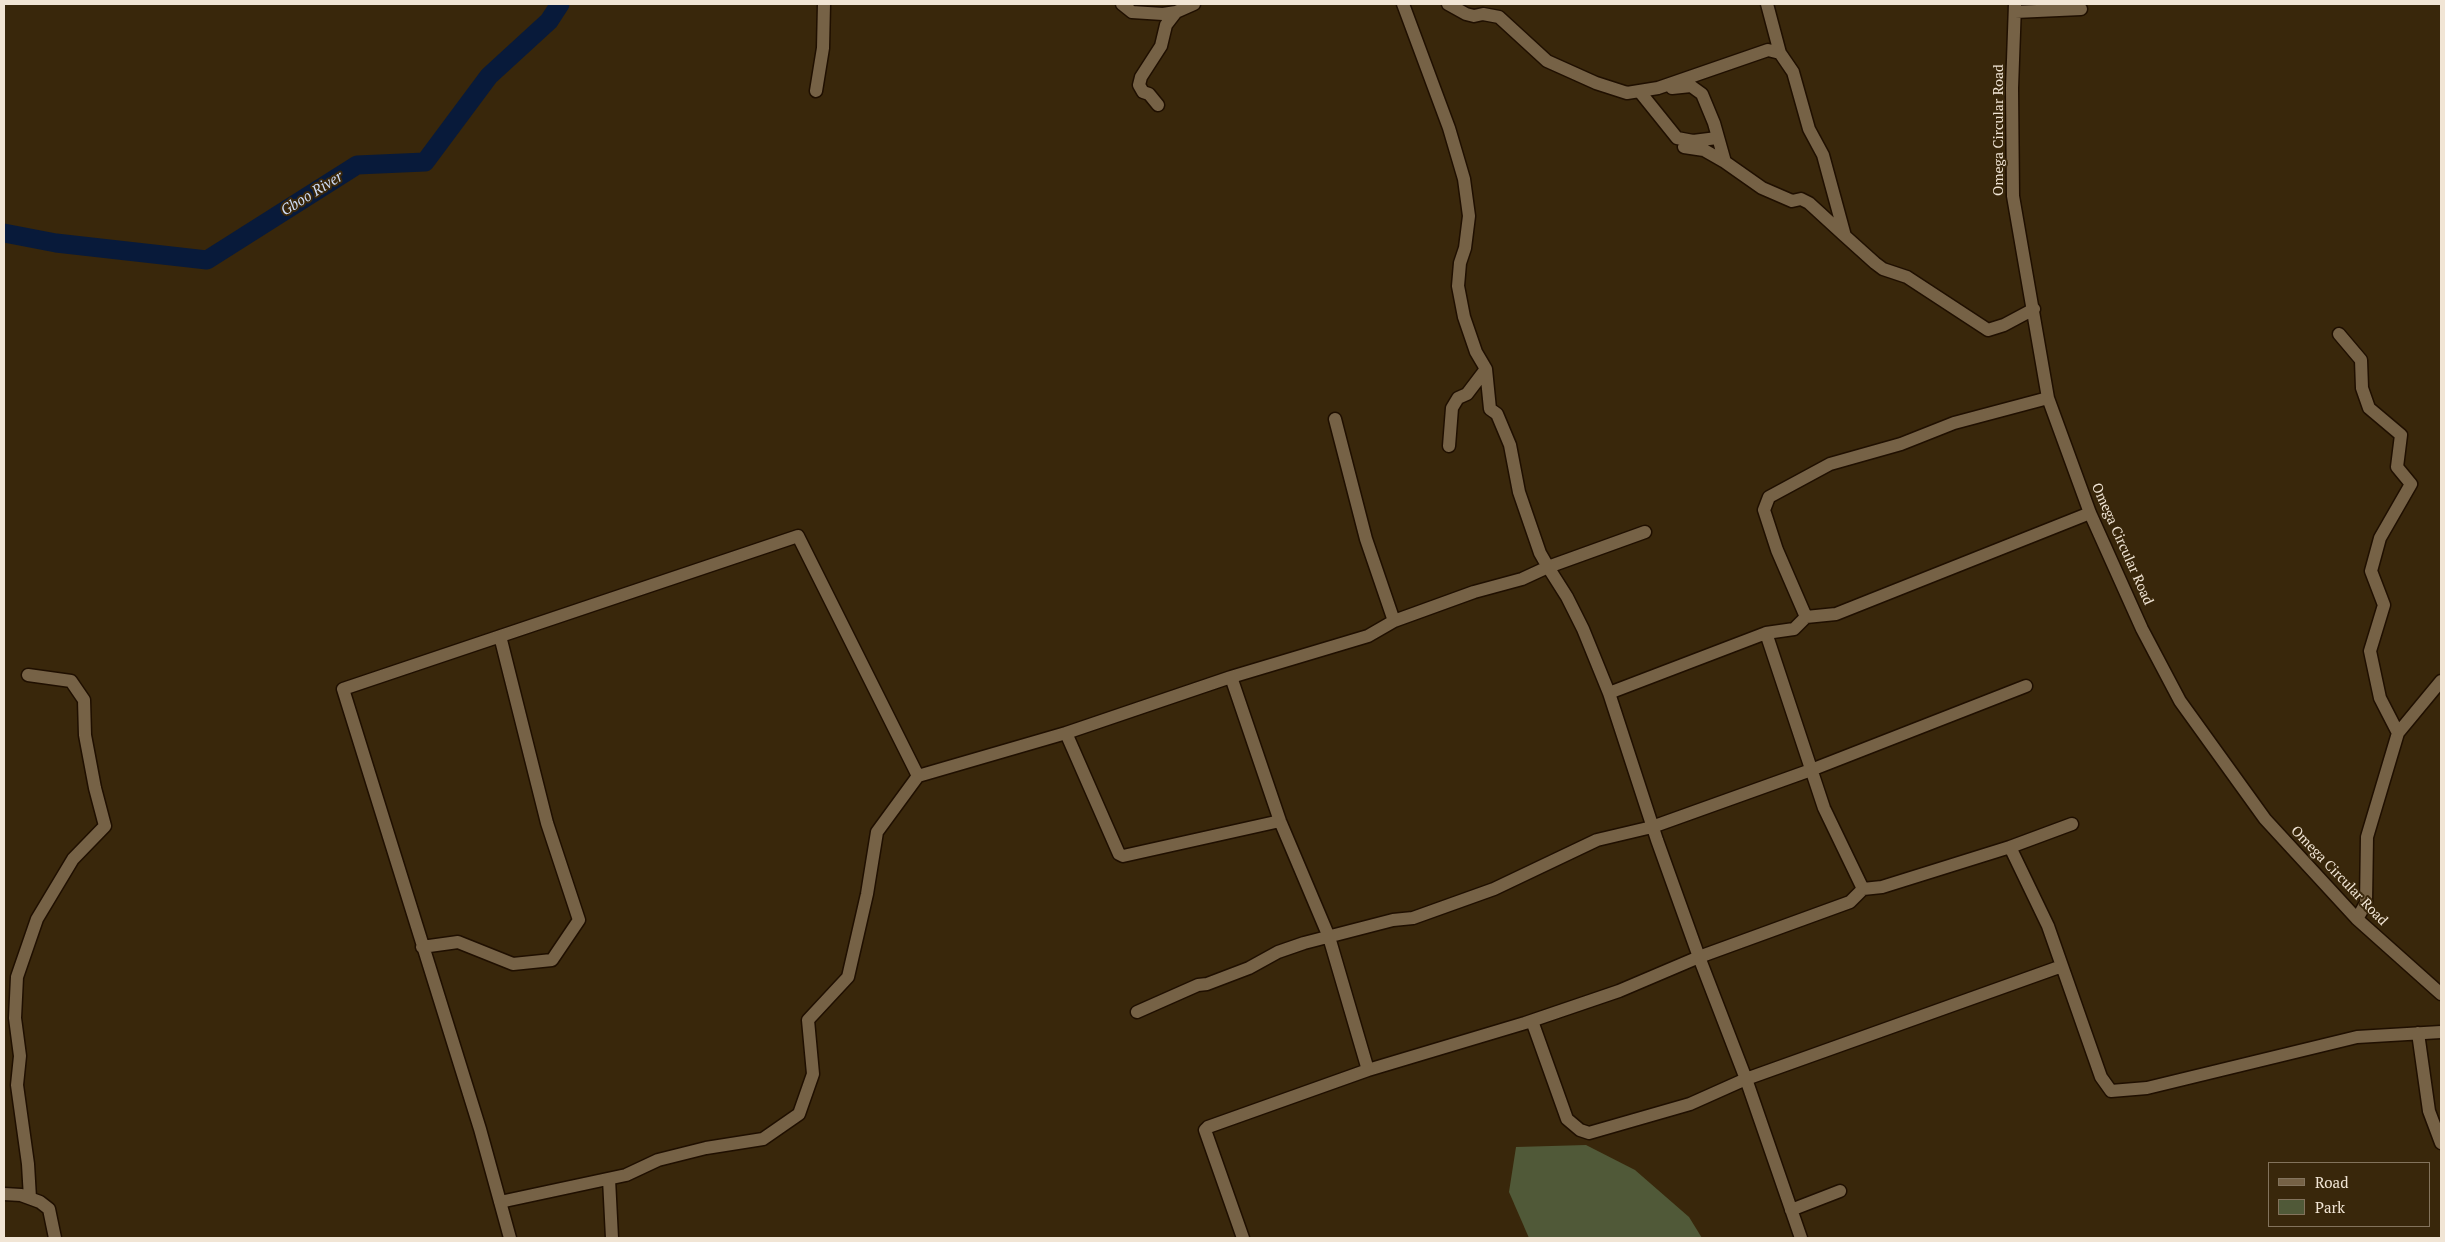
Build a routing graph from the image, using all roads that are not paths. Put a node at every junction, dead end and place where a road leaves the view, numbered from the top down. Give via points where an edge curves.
1 (824, 4) edge
2 (1122, 4) edge
3 (1194, 4) edge
4 (1403, 4) edge
5 (1448, 4) edge
6 (1767, 4) edge
7 (2015, 8) edge
8 (2081, 9) dead end
9 (1176, 12) junction
10 (1780, 53) junction
11 (1658, 88) junction
12 (816, 91) dead end
13 (1640, 92) junction
14 (1158, 105) dead end
15 (1677, 138) junction
16 (1717, 138) junction
17 (1725, 162) junction
18 (1845, 236) junction
19 (2034, 308) junction
20 (2339, 334) dead end
21 (1486, 369) junction
22 (2048, 398) junction
23 (1335, 419) dead end
24 (1449, 446) dead end
25 (2090, 513) junction
26 (1645, 532) dead end
27 (1548, 567) junction
28 (1806, 616) junction
29 (1394, 621) junction
30 (1766, 633) junction
31 (500, 636) junction
32 (28, 675) dead end
33 (1231, 676) junction
34 (2441, 681) edge
35 (2026, 686) dead end
36 (1610, 693) junction
37 (1066, 732) junction
38 (2398, 733) junction
39 (1811, 770) junction
40 (918, 776) junction
41 (1280, 821) junction
42 (2072, 824) dead end
43 (1652, 827) junction
44 (2010, 847) junction
45 (1862, 889) junction
46 (2357, 919) junction
47 (1328, 937) junction
48 (422, 946) junction
49 (1699, 957) junction
50 (2062, 966) junction
51 (2441, 994) edge
52 (1137, 1012) dead end
53 (1532, 1021) junction
54 (2441, 1032) edge
55 (2418, 1033) junction
56 (1368, 1070) junction
57 (1746, 1078) junction
58 (2441, 1143) edge
59 (609, 1179) junction
60 (1840, 1191) dead end
61 (4, 1194) edge
62 (30, 1198) junction
63 (500, 1202) junction
64 (1791, 1210) junction
65 (55, 1238) edge
66 (510, 1238) edge
67 (612, 1238) edge
68 (1243, 1238) edge
69 (1801, 1238) edge

1 - 12 street via 823,48
2 - 9 street via 1132,12
3 - 9 street
4 - 21 street via 1449,128 1464,179 1469,216 1458,286 1464,317 1476,352
5 - 13 street via 1466,14 1499,17 1558,68 1612,89
6 - 10 street
7 - 8 street
7 - 19 street, Omega Circular Road via 2013,196
9 - 14 street via 1166,26 1161,46 1139,85
10 - 11 street via 1768,50
10 - 18 street via 1793,72 1808,129 1823,155
11 - 13 street
11 - 16 street via 1691,86 1699,90 1710,111
13 - 15 street
15 - 16 street via 1693,141
15 - 17 street via 1685,148 1704,150
16 - 17 street
17 - 18 street via 1762,188 1792,200 1801,199
18 - 19 street via 1883,269 1907,277 1988,330
19 - 22 street, Omega Circular Road
20 - 38 street via 2361,360 2362,388 2369,408 2401,435 2397,466 2411,484 2380,538 2372,571 2384,605 2370,651 2380,698
21 - 24 street via 1452,408
21 - 27 street via 1490,409 1496,414 1510,445 1525,510
22 - 25 street, Omega Circular Road
22 - 28 street via 1954,423 1901,444 1830,464 1770,497 1764,510 1777,550
23 - 29 street via 1366,539
25 - 28 street via 1836,614
25 - 46 street, Omega Circular Road via 2142,629 2180,701 2265,819
26 - 27 street
27 - 29 street via 1522,579 1474,592
27 - 36 street via 1567,597
28 - 30 street via 1794,628
29 - 33 street via 1368,636
30 - 36 street
30 - 39 street
31 - 40 street via 798,536
31 - 48 street via 343,689
31 - 48 street via 547,823 579,920 552,960 513,964 458,942
32 - 62 street via 71,681 84,700 85,735 105,826 73,859 37,920 17,977 15,1018 20,1056 17,1085
33 - 37 street
33 - 41 street
34 - 38 street
35 - 39 street
36 - 43 street
37 - 40 street
37 - 41 street via 1119,854 1123,856
38 - 46 street via 2367,837 2366,903
39 - 43 street
39 - 45 street via 1824,808
40 - 59 street via 878,832 848,977 808,1020 813,1074 799,1114 763,1139 658,1160
41 - 47 street
42 - 44 street
43 - 47 street via 1597,840 1494,889 1413,918 1392,920
43 - 49 street
44 - 45 street via 1882,887
44 - 50 street via 2048,926
45 - 49 street via 1850,902
46 - 51 street, Omega Circular Road
47 - 52 street via 1278,952 1249,968 1198,985
47 - 56 street
48 - 63 street
49 - 53 street via 1619,991
49 - 57 street
50 - 55 street via 2101,1077 2111,1091 2147,1088 2357,1037
50 - 57 street
53 - 56 street
53 - 57 street via 1568,1119 1589,1133 1690,1104
54 - 55 street
55 - 58 street via 2429,1111
56 - 68 street via 1208,1126 1205,1130
57 - 64 street
59 - 63 street
59 - 67 street
60 - 64 street
61 - 62 street via 21,1194
62 - 65 street via 49,1209
63 - 66 street
64 - 69 street

